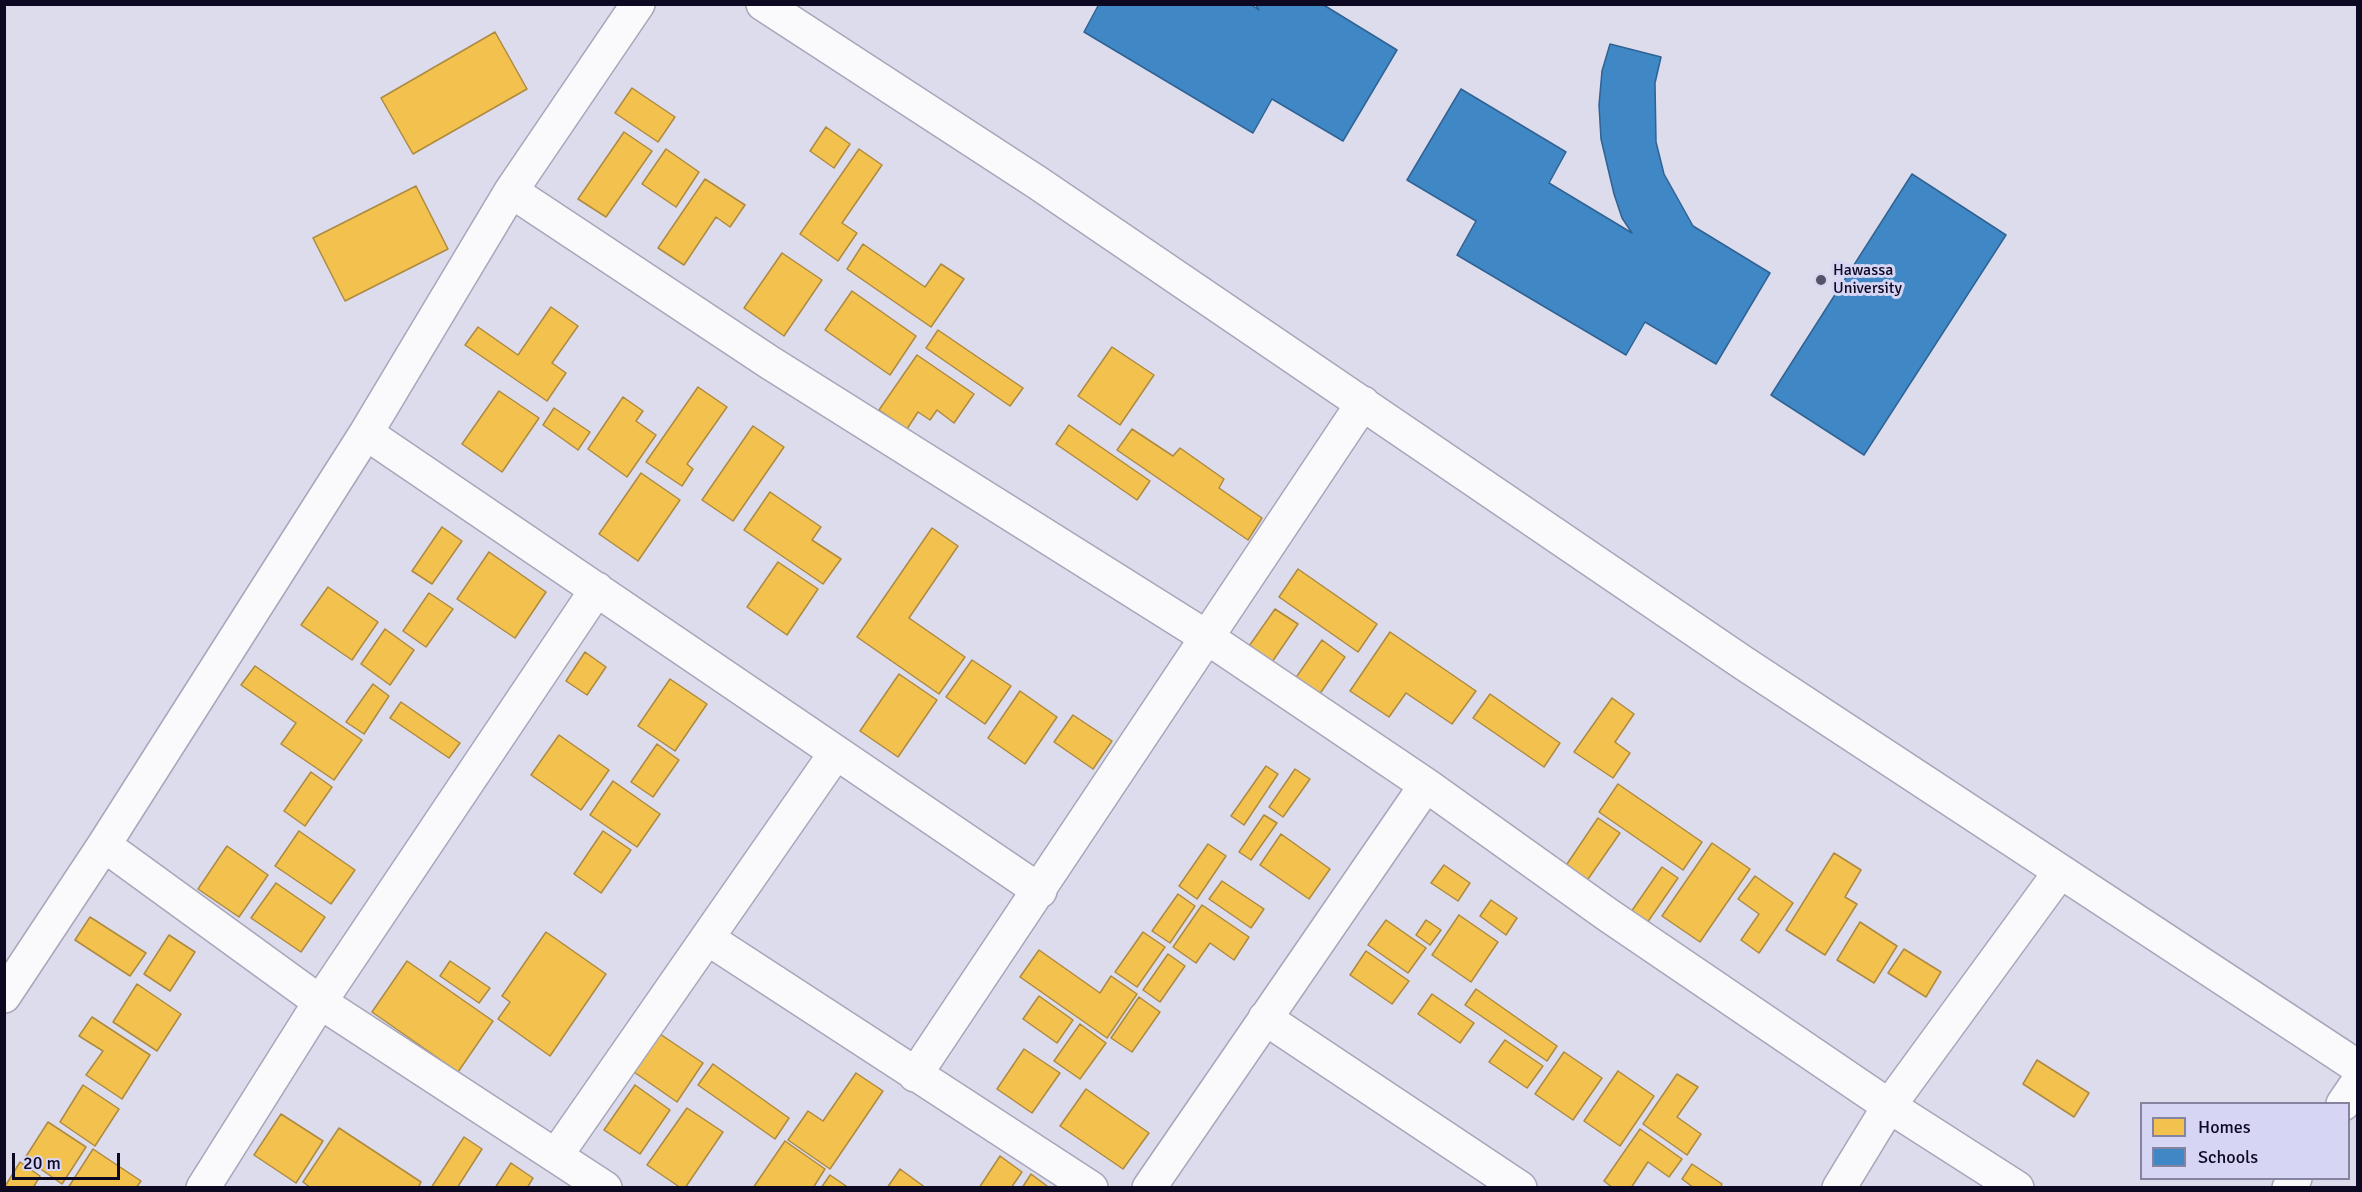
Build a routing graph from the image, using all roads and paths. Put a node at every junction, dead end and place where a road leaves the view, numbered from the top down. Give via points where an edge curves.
1 (638, 4) edge
2 (763, 4) edge
3 (511, 192) junction
4 (1363, 403) junction
5 (366, 433) junction
6 (597, 589) junction
7 (1208, 638) junction
8 (835, 754) junction
9 (1426, 785) junction
10 (104, 845) junction
11 (2060, 872) junction
12 (1040, 891) junction
13 (707, 938) junction
14 (4, 996) edge
15 (320, 1002) junction
16 (1265, 1018) junction
17 (2358, 1067) edge
18 (915, 1075) junction
19 (2358, 1082) edge
20 (2344, 1102) edge
21 (1889, 1106) junction
22 (557, 1154) junction
23 (1507, 1184) edge
24 (203, 1188) edge
25 (605, 1188) edge
26 (1091, 1188) edge
27 (1149, 1188) edge
28 (1839, 1188) edge
29 (2017, 1188) edge

1 - 3 street
2 - 4 street via 1038,183
3 - 5 street
3 - 7 street via 769,362
4 - 7 street
4 - 11 street via 1742,662
5 - 6 street
5 - 10 street
6 - 8 street
6 - 15 street
7 - 9 street
7 - 12 street
8 - 12 street
8 - 13 street
9 - 16 street
9 - 21 street via 1608,915
10 - 14 street
10 - 15 street
11 - 17 street
11 - 21 street
12 - 18 street
13 - 18 street
13 - 22 street
15 - 22 street
15 - 24 street
16 - 23 street
16 - 27 street
18 - 26 street
19 - 20 street
21 - 28 street
21 - 29 street
22 - 25 street

